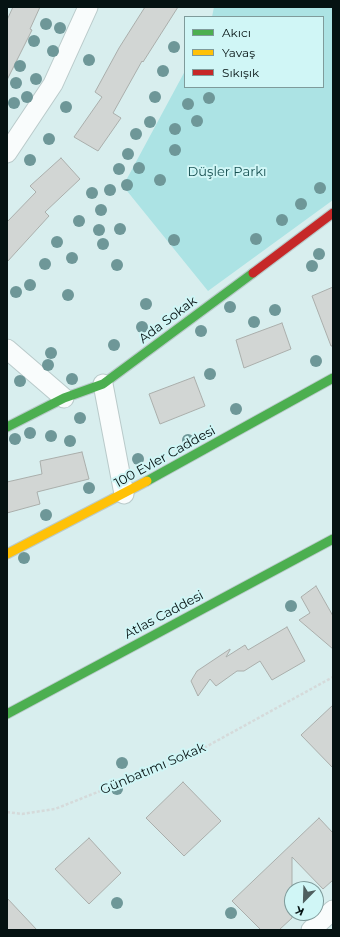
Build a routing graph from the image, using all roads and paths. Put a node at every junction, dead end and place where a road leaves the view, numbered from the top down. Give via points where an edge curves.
1 (88, 7) edge
2 (7, 154) edge
3 (333, 213) edge
4 (7, 349) edge
5 (333, 378) edge
6 (102, 384) junction
7 (64, 398) junction
8 (7, 427) edge
9 (124, 494) junction
10 (333, 539) edge
11 (7, 554) edge
12 (333, 677) edge
13 (7, 714) edge
14 (7, 812) edge
15 (333, 910) edge
16 (311, 930) edge

1 - 2 street via 53,84
3 - 6 street, Ada Sokak
4 - 7 street
5 - 9 street, 100 Evler Caddesi
6 - 7 street, Ada Sokak
6 - 9 street
7 - 8 street, Ada Sokak
9 - 11 street, 100 Evler Caddesi
10 - 13 street, Atlas Caddesi
12 - 14 path, Günbatımı Sokak via 191,755 55,809 22,814
15 - 16 street

